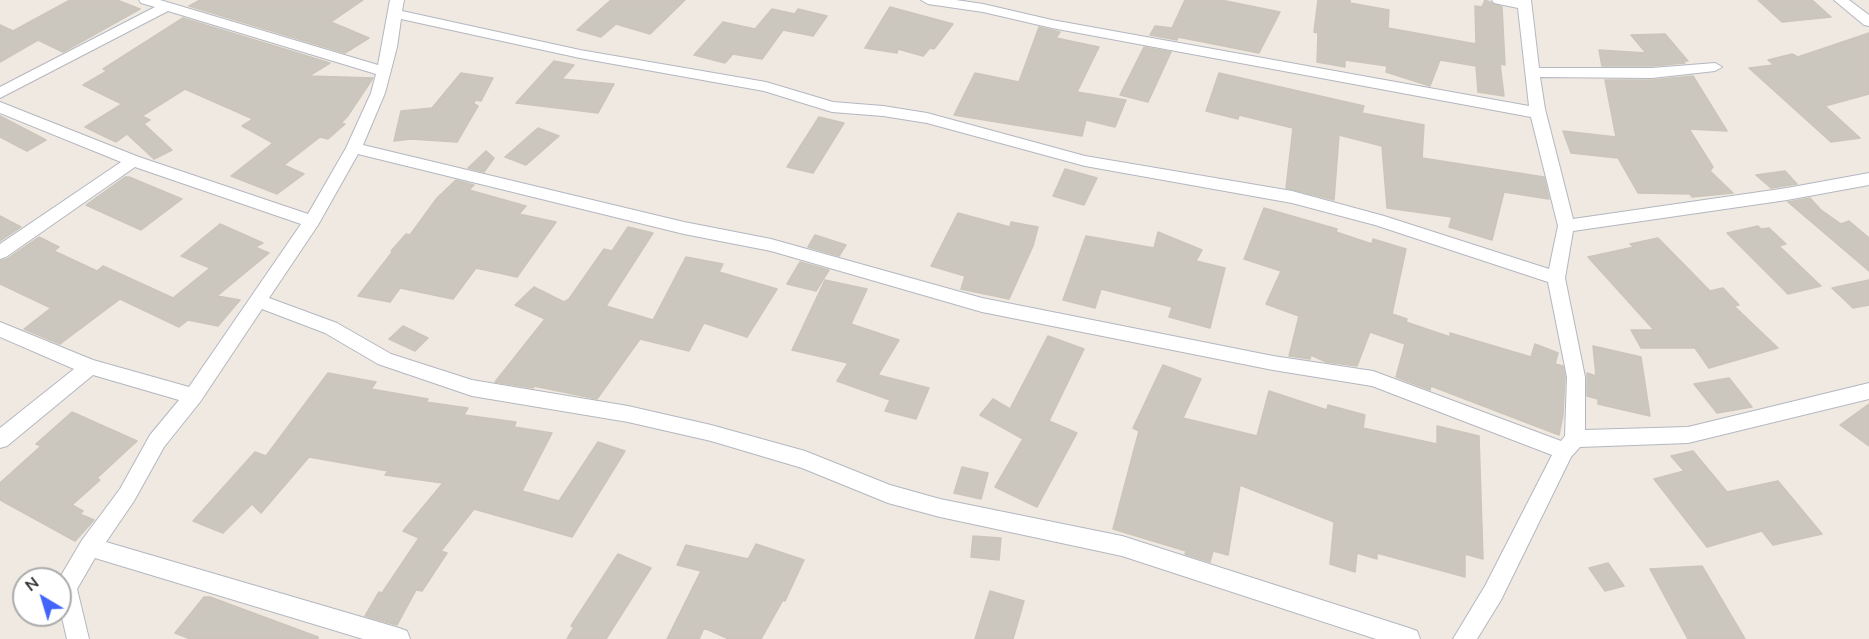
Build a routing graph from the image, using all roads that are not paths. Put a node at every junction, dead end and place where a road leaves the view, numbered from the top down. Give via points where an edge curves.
1 (146, 0) edge
2 (928, 0) edge
3 (1499, 0) edge
4 (1841, 0) edge
5 (1524, 2) edge
6 (165, 7) junction
7 (397, 7) edge
8 (1869, 22) edge
9 (1714, 67) dead end
10 (383, 71) junction
11 (1533, 72) junction
12 (0, 93) edge
13 (0, 107) edge
14 (1538, 113) junction
15 (354, 148) junction
16 (133, 161) junction
17 (1869, 179) edge
18 (312, 221) junction
19 (1566, 226) junction
20 (0, 253) edge
21 (1556, 278) junction
22 (257, 300) junction
23 (0, 329) edge
24 (90, 367) junction
25 (1869, 391) edge
26 (193, 396) junction
27 (0, 440) edge
28 (1569, 445) junction
29 (90, 547) junction
30 (78, 639) edge
31 (399, 639) edge
32 (1409, 639) edge
33 (1464, 639) edge

1 - 6 street
2 - 14 street
3 - 5 street
4 - 8 street
5 - 11 street
6 - 10 street
6 - 12 street
7 - 10 street
7 - 21 street via 580,54 766,87 832,107 927,118 1084,161 1292,197 1378,220
9 - 11 street via 1652,73
10 - 15 street via 378,93
11 - 14 street
13 - 16 street
14 - 19 street
15 - 18 street
15 - 28 street via 684,228 771,245 981,305 1373,379
16 - 18 street
16 - 20 street
17 - 19 street
18 - 22 street
19 - 21 street
21 - 28 street via 1576,377
22 - 26 street
22 - 32 street via 331,328 386,359 472,388 628,414 711,433 805,460 888,494 1122,546
23 - 24 street
24 - 26 street
24 - 27 street
25 - 28 street via 1688,435
26 - 29 street via 157,441 127,495
28 - 33 street via 1493,593
29 - 30 street via 66,588
29 - 31 street

